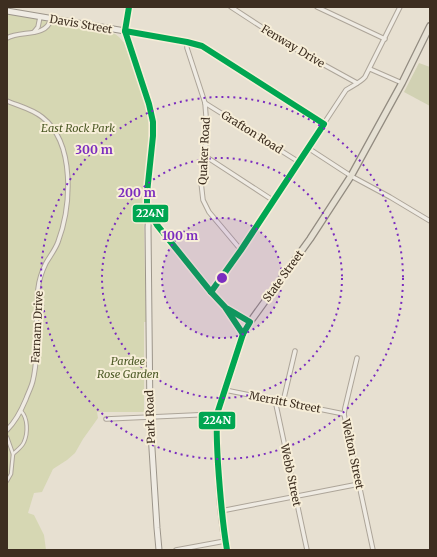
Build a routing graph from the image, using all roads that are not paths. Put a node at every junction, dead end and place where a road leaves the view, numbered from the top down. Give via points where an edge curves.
1 (129, 7) edge
2 (231, 7) edge
3 (317, 7) edge
4 (400, 7) edge
5 (7, 11) edge
6 (40, 17) junction
7 (51, 19) junction
8 (430, 26) edge
9 (125, 31) junction
10 (34, 32) junction
11 (7, 38) edge
12 (385, 39) junction
13 (187, 42) junction
14 (370, 69) junction
15 (357, 83) junction
16 (402, 83) junction
17 (7, 101) edge
18 (206, 103) junction
19 (7, 104) edge
20 (13, 104) junction
21 (324, 124) junction
22 (308, 148) junction
23 (205, 156) junction
24 (299, 162) junction
25 (351, 176) junction
26 (274, 201) junction
27 (149, 211) junction
28 (430, 221) edge
29 (241, 250) junction
30 (211, 292) junction
31 (225, 307) junction
32 (250, 322) junction
33 (243, 334) junction
34 (295, 351) dead end
35 (357, 358) dead end
36 (225, 390) junction
37 (275, 400) junction
38 (283, 402) junction
39 (21, 411) junction
40 (217, 414) junction
41 (344, 414) junction
42 (150, 418) junction
43 (106, 419) dead end
44 (7, 430) edge
45 (7, 437) edge
46 (13, 454) junction
47 (7, 481) edge
48 (359, 484) junction
49 (296, 496) junction
50 (221, 511) junction
51 (225, 541) junction
52 (159, 550) edge
53 (176, 550) edge
54 (227, 550) edge
55 (307, 550) edge
56 (373, 550) edge

1 - 9 main road
2 - 15 street, Fenway Drive via 297,50
3 - 12 street
4 - 12 street
5 - 6 main road, Davis Street
6 - 7 main road, Davis Street
6 - 10 street
7 - 9 main road, Davis Street
7 - 10 street via 43,30
8 - 16 main road, State Street
9 - 13 street, Davis Street
9 - 27 main road, Park Road via 152,115 153,136 147,193
10 - 11 street
12 - 14 street
13 - 18 street, Quaker Road
13 - 21 street, Davis Street via 211,51
14 - 15 street via 363,80
14 - 16 street
15 - 21 street via 346,90
16 - 25 main road, State Street
17 - 20 street
18 - 23 street, Quaker Road
18 - 24 street, Grafton Road
19 - 20 street
20 - 39 street, Farnam Drive via 32,111 53,128 64,152 67,184 62,230 39,283 35,371
21 - 22 street
22 - 24 street
22 - 25 street
23 - 26 street
23 - 29 street, Quaker Road via 200,182 204,200 209,212
24 - 26 street
25 - 28 street
25 - 32 main road, State Street via 310,239
26 - 29 street
27 - 30 street via 157,225
27 - 42 main road, Park Road
29 - 30 street
30 - 31 street
31 - 32 street
31 - 33 street
32 - 33 main road, State Street
33 - 36 main road, State Street
34 - 38 street
35 - 41 street, Welton Street
36 - 37 street, Merritt Street
36 - 40 main road, State Street
37 - 38 street, Merritt Street
37 - 49 street, Webb Street
38 - 41 street, Merritt Street
39 - 44 street, Farnam Drive
39 - 46 street via 26,423 25,438 22,446
40 - 42 street
40 - 50 main road, State Street
41 - 48 street, Welton Street
42 - 43 street
42 - 52 main road, Park Road
45 - 46 street
46 - 47 street via 11,474
48 - 49 street
48 - 56 street, Welton Street
49 - 50 street
49 - 55 street, Webb Street
50 - 51 main road, State Street
51 - 53 street
51 - 54 main road, State Street

